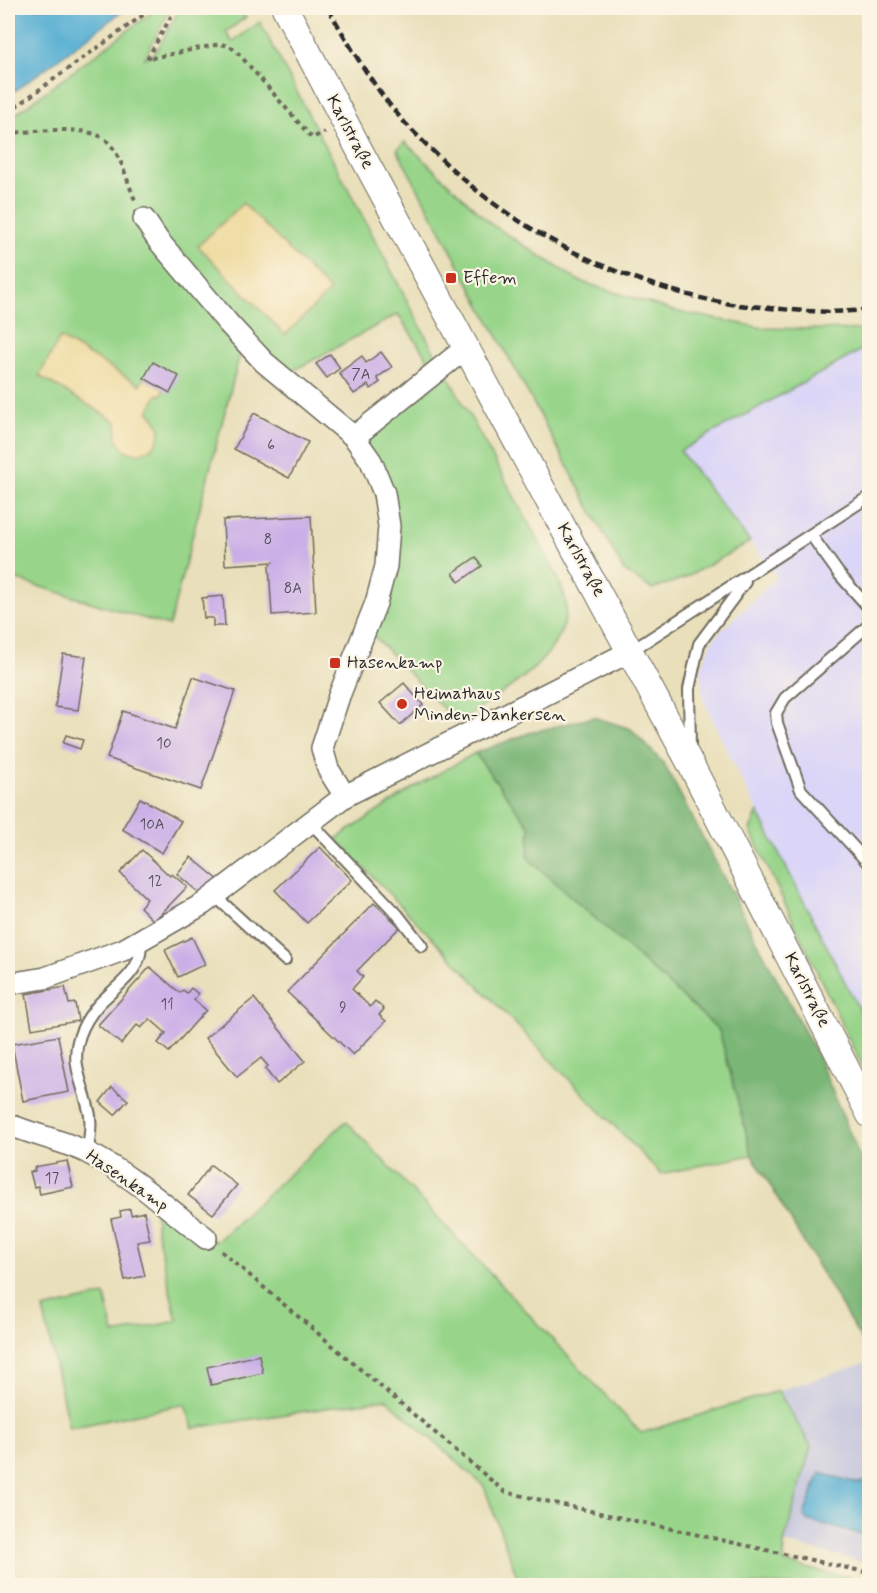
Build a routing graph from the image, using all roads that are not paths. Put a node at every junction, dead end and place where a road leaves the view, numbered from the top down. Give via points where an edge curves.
1 (285, 8) edge
2 (144, 219) road end
3 (467, 347) junction
4 (354, 437) junction
5 (870, 496) edge
6 (811, 535) junction
7 (750, 575) junction
8 (870, 609) edge
9 (870, 624) edge
10 (631, 651) junction
11 (690, 763) junction
12 (345, 796) junction
13 (310, 822) junction
14 (870, 865) edge
15 (214, 896) junction
16 (139, 940) junction
17 (422, 946) dead end
18 (285, 960) dead end
19 (8, 984) edge
20 (870, 1115) edge
21 (8, 1124) edge
22 (88, 1153) junction
23 (206, 1238) road end

1 - 3 street, Karlstraße
2 - 4 street via 264,362
3 - 4 street
3 - 10 street, Karlstraße
4 - 12 street via 371,461 384,493 389,526 386,566 376,603 322,748 328,769
5 - 6 lane
6 - 7 lane
6 - 8 lane
7 - 10 lane
7 - 11 lane via 699,644 689,689
9 - 14 lane via 784,698 776,713 801,790
10 - 11 street, Karlstraße
10 - 12 street
11 - 20 street, Karlstraße
12 - 13 street
13 - 15 street
13 - 17 lane
15 - 16 street
15 - 18 lane
16 - 19 street via 123,950 45,978
16 - 22 lane via 140,954 135,966 99,1004 79,1037 76,1071 89,1108
21 - 22 street, Hasenkamp
22 - 23 street, Hasenkamp

